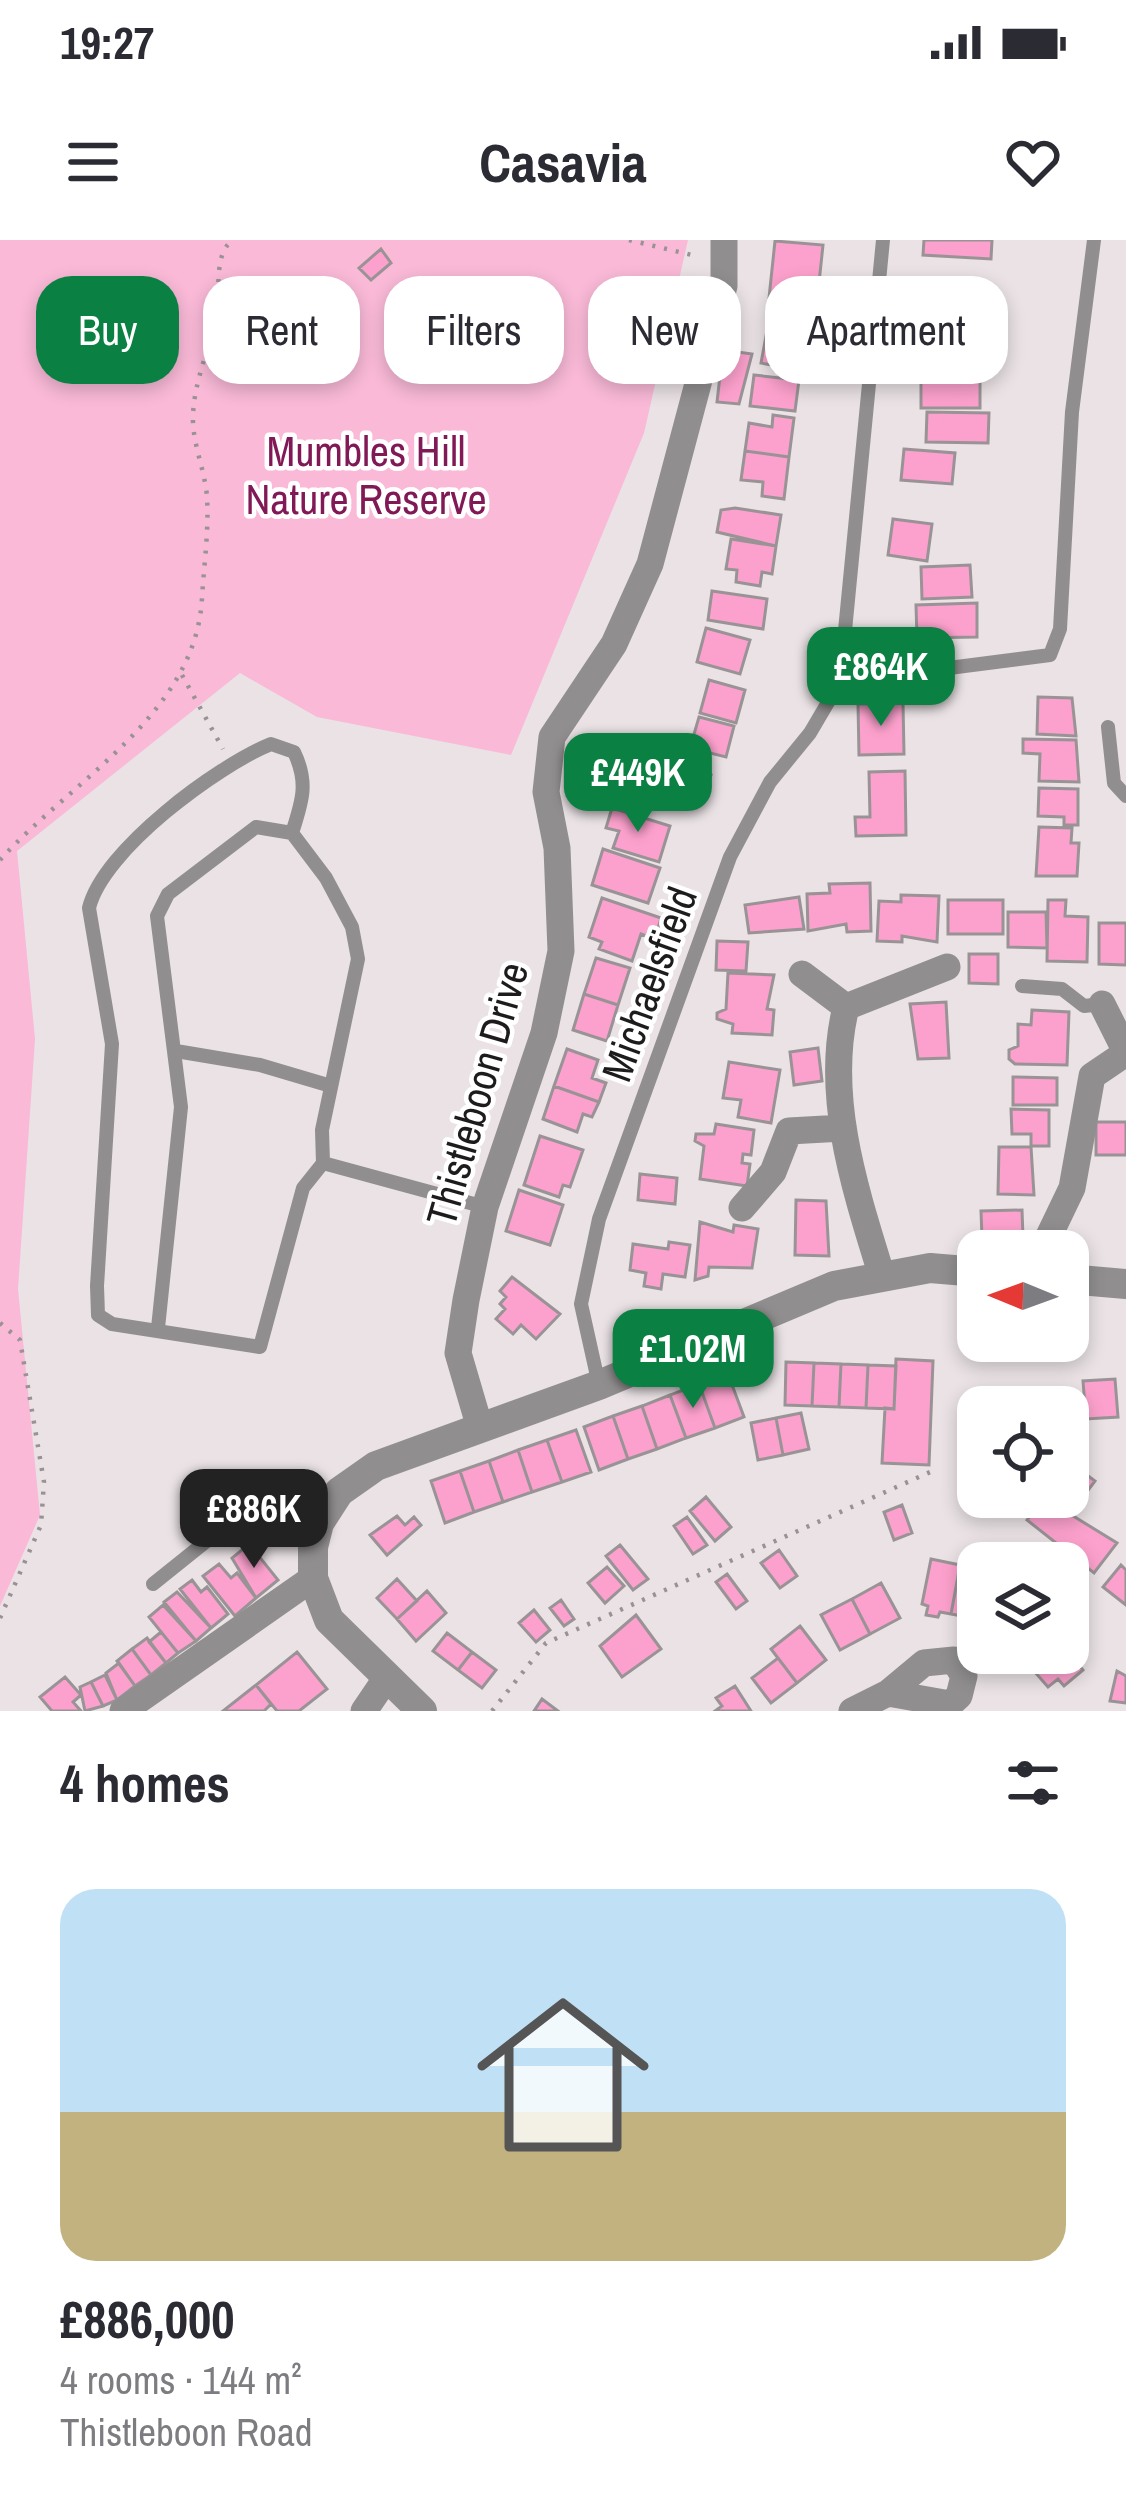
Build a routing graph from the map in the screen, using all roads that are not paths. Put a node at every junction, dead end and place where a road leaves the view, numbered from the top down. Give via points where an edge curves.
1 (883, 240) edge
2 (1094, 240) edge
3 (724, 253) edge
4 (840, 682) junction
5 (1108, 727) dead end
6 (1126, 796) edge
7 (292, 833) junction
8 (947, 967) dead end
9 (802, 974) dead end
10 (1022, 986) dead end
11 (1102, 1004) joint
12 (846, 1007) junction
13 (176, 1052) junction
14 (1126, 1053) edge
15 (331, 1086) junction
16 (843, 1128) junction
17 (323, 1163) junction
18 (485, 1207) junction
19 (742, 1208) dead end
20 (1052, 1230) edge
21 (957, 1272) edge
22 (881, 1273) junction
23 (1089, 1281) edge
24 (1126, 1284) edge
25 (158, 1328) junction
26 (599, 1385) junction
27 (480, 1428) junction
28 (319, 1523) junction
29 (314, 1578) junction
30 (153, 1584) dead end
31 (385, 1680) junction
32 (888, 1693) dead end
33 (123, 1711) edge
34 (364, 1711) edge
35 (422, 1711) edge
36 (852, 1711) edge

1 - 4 lane
2 - 4 lane via 1072,412 1060,629 1050,656
3 - 18 street, Thistleboon Drive via 650,564 614,644 552,736 546,792 557,848 560,951 544,1033
4 - 26 lane, Michaelsfield via 770,782 730,857 599,1219 581,1304
5 - 6 lane via 1114,783
7 - 13 lane via 256,827 168,894 157,916
7 - 15 lane via 352,927 358,959
7 - 25 lane via 305,792 294,752 272,744 231,760 94,886 89,908 112,1044 98,1315
8 - 12 street
9 - 12 street
10 - 11 lane
11 - 14 street
12 - 16 street
13 - 15 lane
13 - 25 lane via 181,1107
14 - 20 street via 1092,1076 1072,1187
15 - 17 lane
16 - 19 street via 789,1131 773,1172
16 - 22 street
17 - 18 lane
17 - 25 lane via 303,1188 260,1347
18 - 27 street, Thistleboon Drive via 458,1353
21 - 22 street
22 - 26 street
23 - 24 street
26 - 27 street
27 - 28 street via 376,1466 340,1492
28 - 29 street
28 - 30 lane via 281,1499 259,1499
29 - 31 street via 329,1620
29 - 33 street
31 - 34 street
31 - 35 street
32 - 36 street

